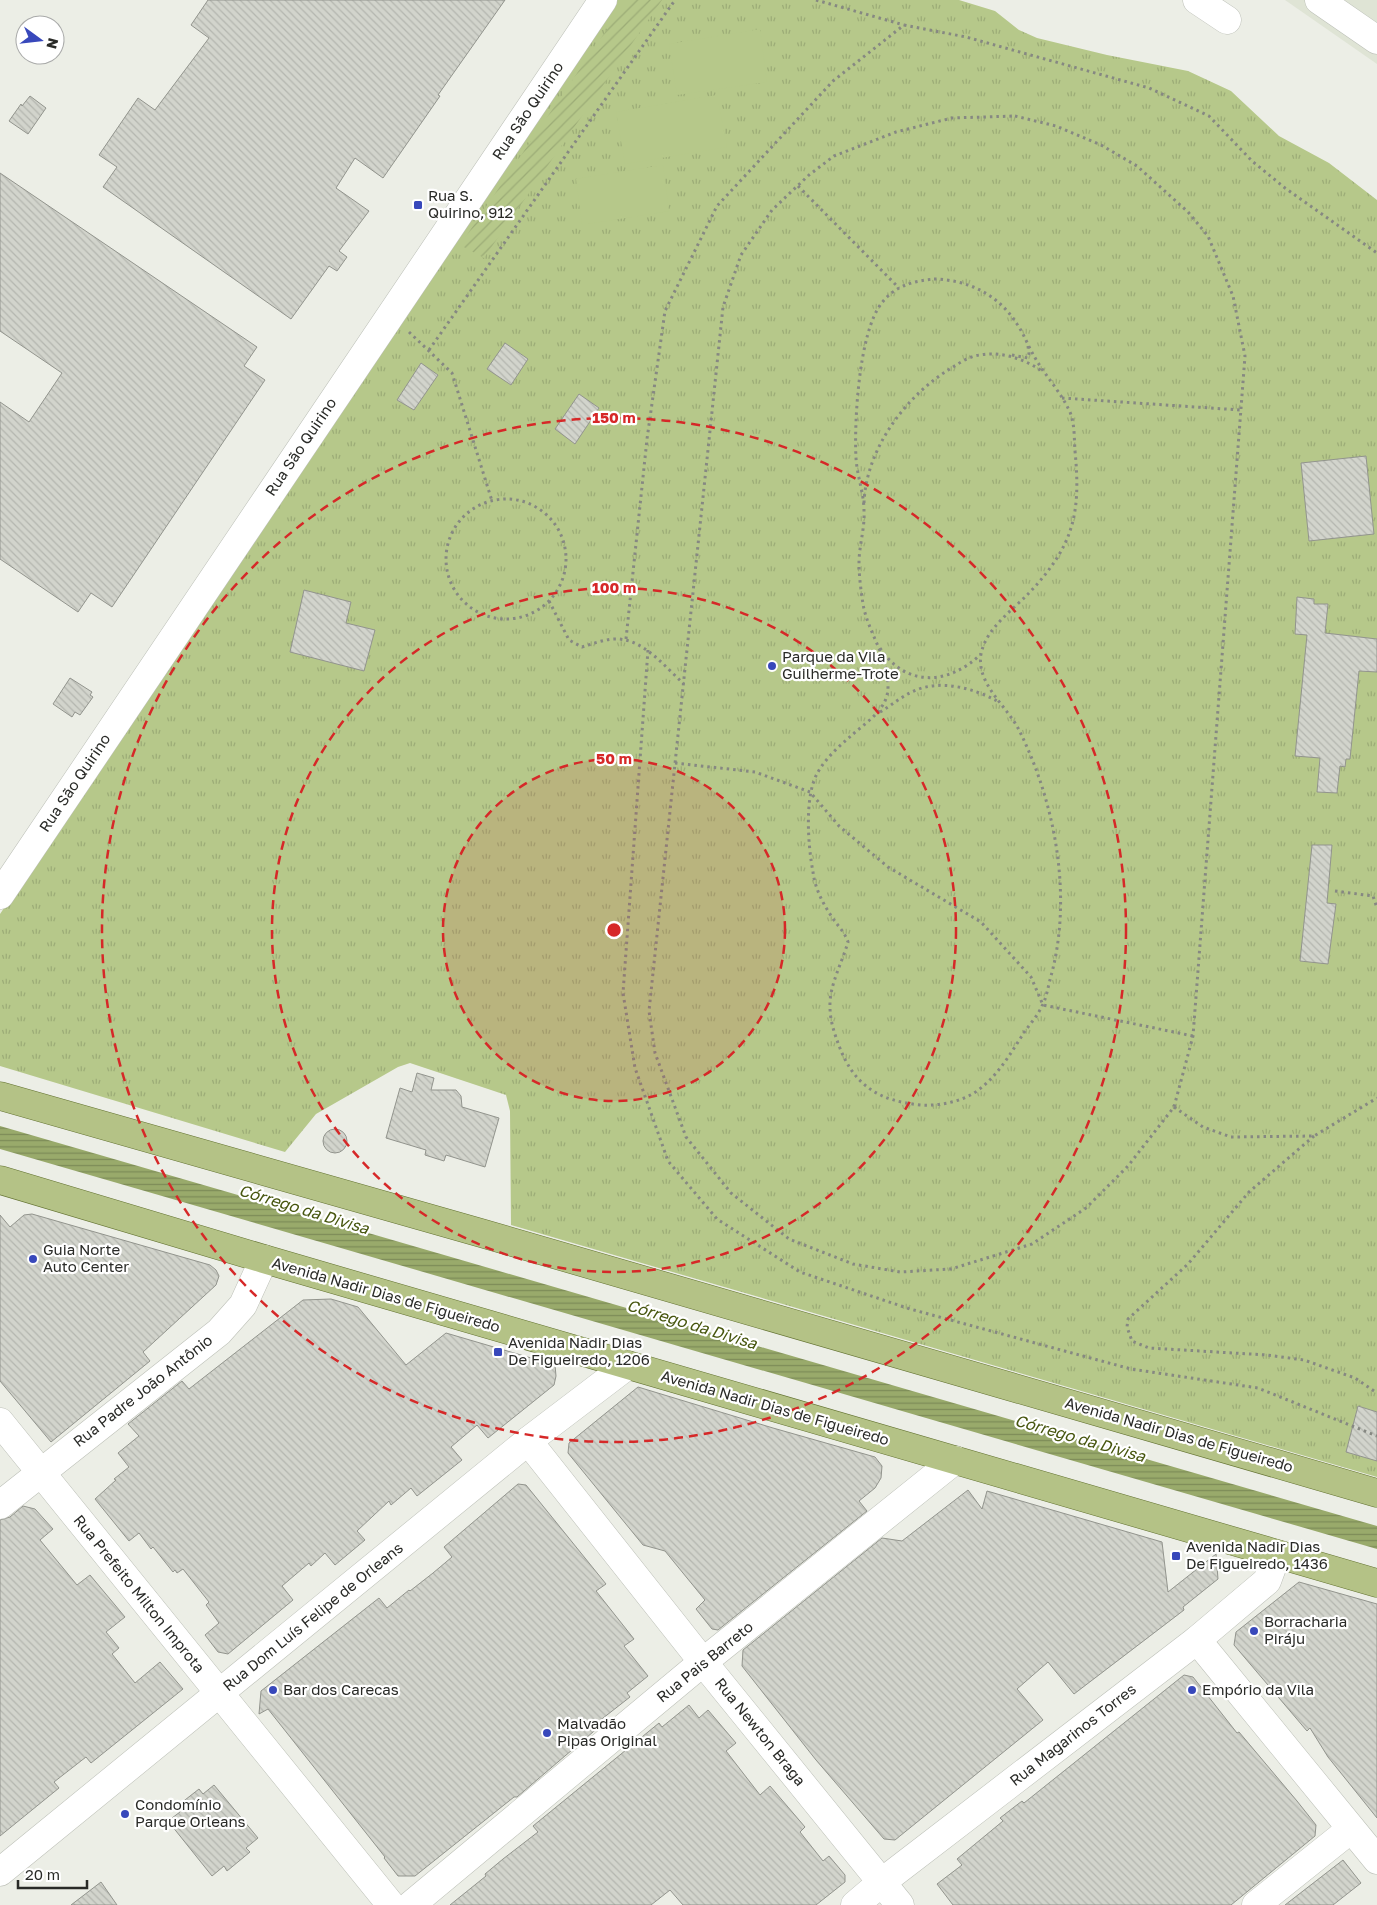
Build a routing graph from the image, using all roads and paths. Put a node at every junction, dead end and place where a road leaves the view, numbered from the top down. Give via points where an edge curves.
1 (603, 0) edge
2 (675, 0) edge
3 (816, 0) edge
4 (1197, 0) edge
5 (1319, 0) edge
6 (1227, 20) dead end
7 (904, 25) junction
8 (1377, 40) edge
9 (798, 186) junction
10 (1377, 253) edge
11 (899, 288) junction
12 (407, 331) dead end
13 (1027, 340) junction
14 (429, 350) junction
15 (999, 354) junction
16 (1044, 372) junction
17 (1062, 398) junction
18 (1240, 410) junction
19 (492, 501) junction
20 (864, 510) junction
21 (549, 601) junction
22 (626, 639) junction
23 (876, 642) junction
24 (648, 650) junction
25 (981, 654) junction
26 (684, 684) junction
27 (1000, 702) junction
28 (877, 714) junction
29 (676, 763) junction
30 (810, 792) junction
31 (1335, 891) dead end
32 (0, 894) edge
33 (1377, 908) edge
34 (1043, 1005) junction
35 (1193, 1036) junction
36 (0, 1096) edge
37 (1377, 1098) edge
38 (1174, 1107) junction
39 (1314, 1136) junction
40 (0, 1180) edge
41 (264, 1259) junction
42 (628, 1365) junction
43 (1377, 1393) edge
44 (0, 1422) edge
45 (1377, 1436) edge
46 (528, 1441) junction
47 (955, 1460) junction
48 (40, 1473) junction
49 (1377, 1492) edge
50 (0, 1505) edge
51 (1278, 1554) junction
52 (1377, 1583) edge
53 (1197, 1640) junction
54 (703, 1662) junction
55 (219, 1693) junction
56 (1351, 1828) junction
57 (1377, 1860) edge
58 (0, 1872) edge
59 (882, 1882) junction
60 (391, 1905) edge
61 (411, 1905) edge
62 (855, 1905) edge
63 (900, 1905) edge
64 (1256, 1905) edge

1 - 32 street, Rua São Quirino
2 - 14 path
3 - 7 path
4 - 6 street
5 - 8 street
7 - 10 path via 966,37 1149,88 1209,116 1252,161 1285,188
7 - 22 path via 833,81 717,206 665,311
9 - 11 path
9 - 18 path via 834,156 896,132 952,118 1015,116 1056,126 1101,145 1137,166 1188,212 1208,236 1233,296 1245,356
9 - 26 path via 772,210 741,255 723,307
11 - 13 path via 934,279 976,287 991,296 1011,316
11 - 20 path via 881,304 874,317 860,379 856,460
12 - 14 path
13 - 15 path via 1028,358
13 - 16 path
14 - 19 path via 452,373
15 - 16 path via 1024,360
15 - 20 path via 967,358 943,373 908,403 873,461 864,494
16 - 17 path
17 - 18 path
17 - 25 path via 1072,418 1076,457 1078,492 1072,526 1052,565 996,625
18 - 35 path
19 - 21 path via 502,498 522,501 541,510 555,524 564,543 566,564 560,584
19 - 21 path via 467,513 454,528 447,545 446,565 450,583 476,612 493,618 512,619 532,613
20 - 23 path via 859,563 864,607
21 - 22 path via 569,640 582,647 611,639
22 - 24 path
23 - 25 path via 896,667 920,676 953,674
23 - 28 path via 889,688
24 - 26 path
24 - 45 path via 623,993 635,1068 668,1160 717,1219 800,1272 910,1310 1131,1370 1258,1388
25 - 27 path via 985,678
26 - 29 path
27 - 28 path via 966,689 934,685 909,693
27 - 34 path via 1018,727 1036,769 1048,806 1056,850 1059,926 1055,961
28 - 30 path via 830,756 818,772
29 - 30 path via 755,772
29 - 38 path via 649,1011 655,1053 686,1137 731,1193 789,1239 853,1264 900,1272 951,1269 1032,1244 1086,1208 1128,1166
30 - 34 path via 839,826 888,866 981,922 1031,977
30 - 34 path via 813,874 821,899 848,942 829,1005 833,1029 854,1075 866,1087 908,1104 931,1106 962,1099 985,1085
31 - 33 path via 1373,896
34 - 35 path
35 - 38 path
36 - 49 main road, Avenida Nadir Dias de Figueiredo
37 - 39 path
38 - 39 path via 1203,1126 1231,1136
39 - 43 path via 1249,1192 1188,1264 1128,1319 1127,1327 1132,1341 1149,1348 1304,1360 1355,1378
40 - 41 main road, Avenida Nadir Dias de Figueiredo
41 - 42 main road, Avenida Nadir Dias de Figueiredo
41 - 48 street, Rua Padre João Antônio via 243,1305 219,1332
42 - 46 street, Rua Dom Luís Felipe de Orleans
42 - 47 main road, Avenida Nadir Dias de Figueiredo
44 - 48 street, Rua Prefeito Milton Improta
46 - 54 street, Rua Newton Braga
46 - 55 street, Rua Dom Luís Felipe de Orleans
47 - 51 main road, Avenida Nadir Dias de Figueiredo
47 - 54 street, Rua Pais Barreto
48 - 50 street, Rua Padre João Antônio
48 - 55 street, Rua Prefeito Milton Improta
51 - 52 main road, Avenida Nadir Dias de Figueiredo
51 - 53 street, Rua Magarinos Torres via 1267,1581
53 - 56 street
53 - 59 street, Rua Magarinos Torres
54 - 59 street, Rua Newton Braga
54 - 61 street, Rua Pais Barreto
55 - 58 street, Rua Dom Luís Felipe de Orleans
55 - 60 street, Rua Prefeito Milton Improta
56 - 57 street
56 - 64 street
59 - 62 street, Rua Magarinos Torres
59 - 63 street, Rua Newton Braga

